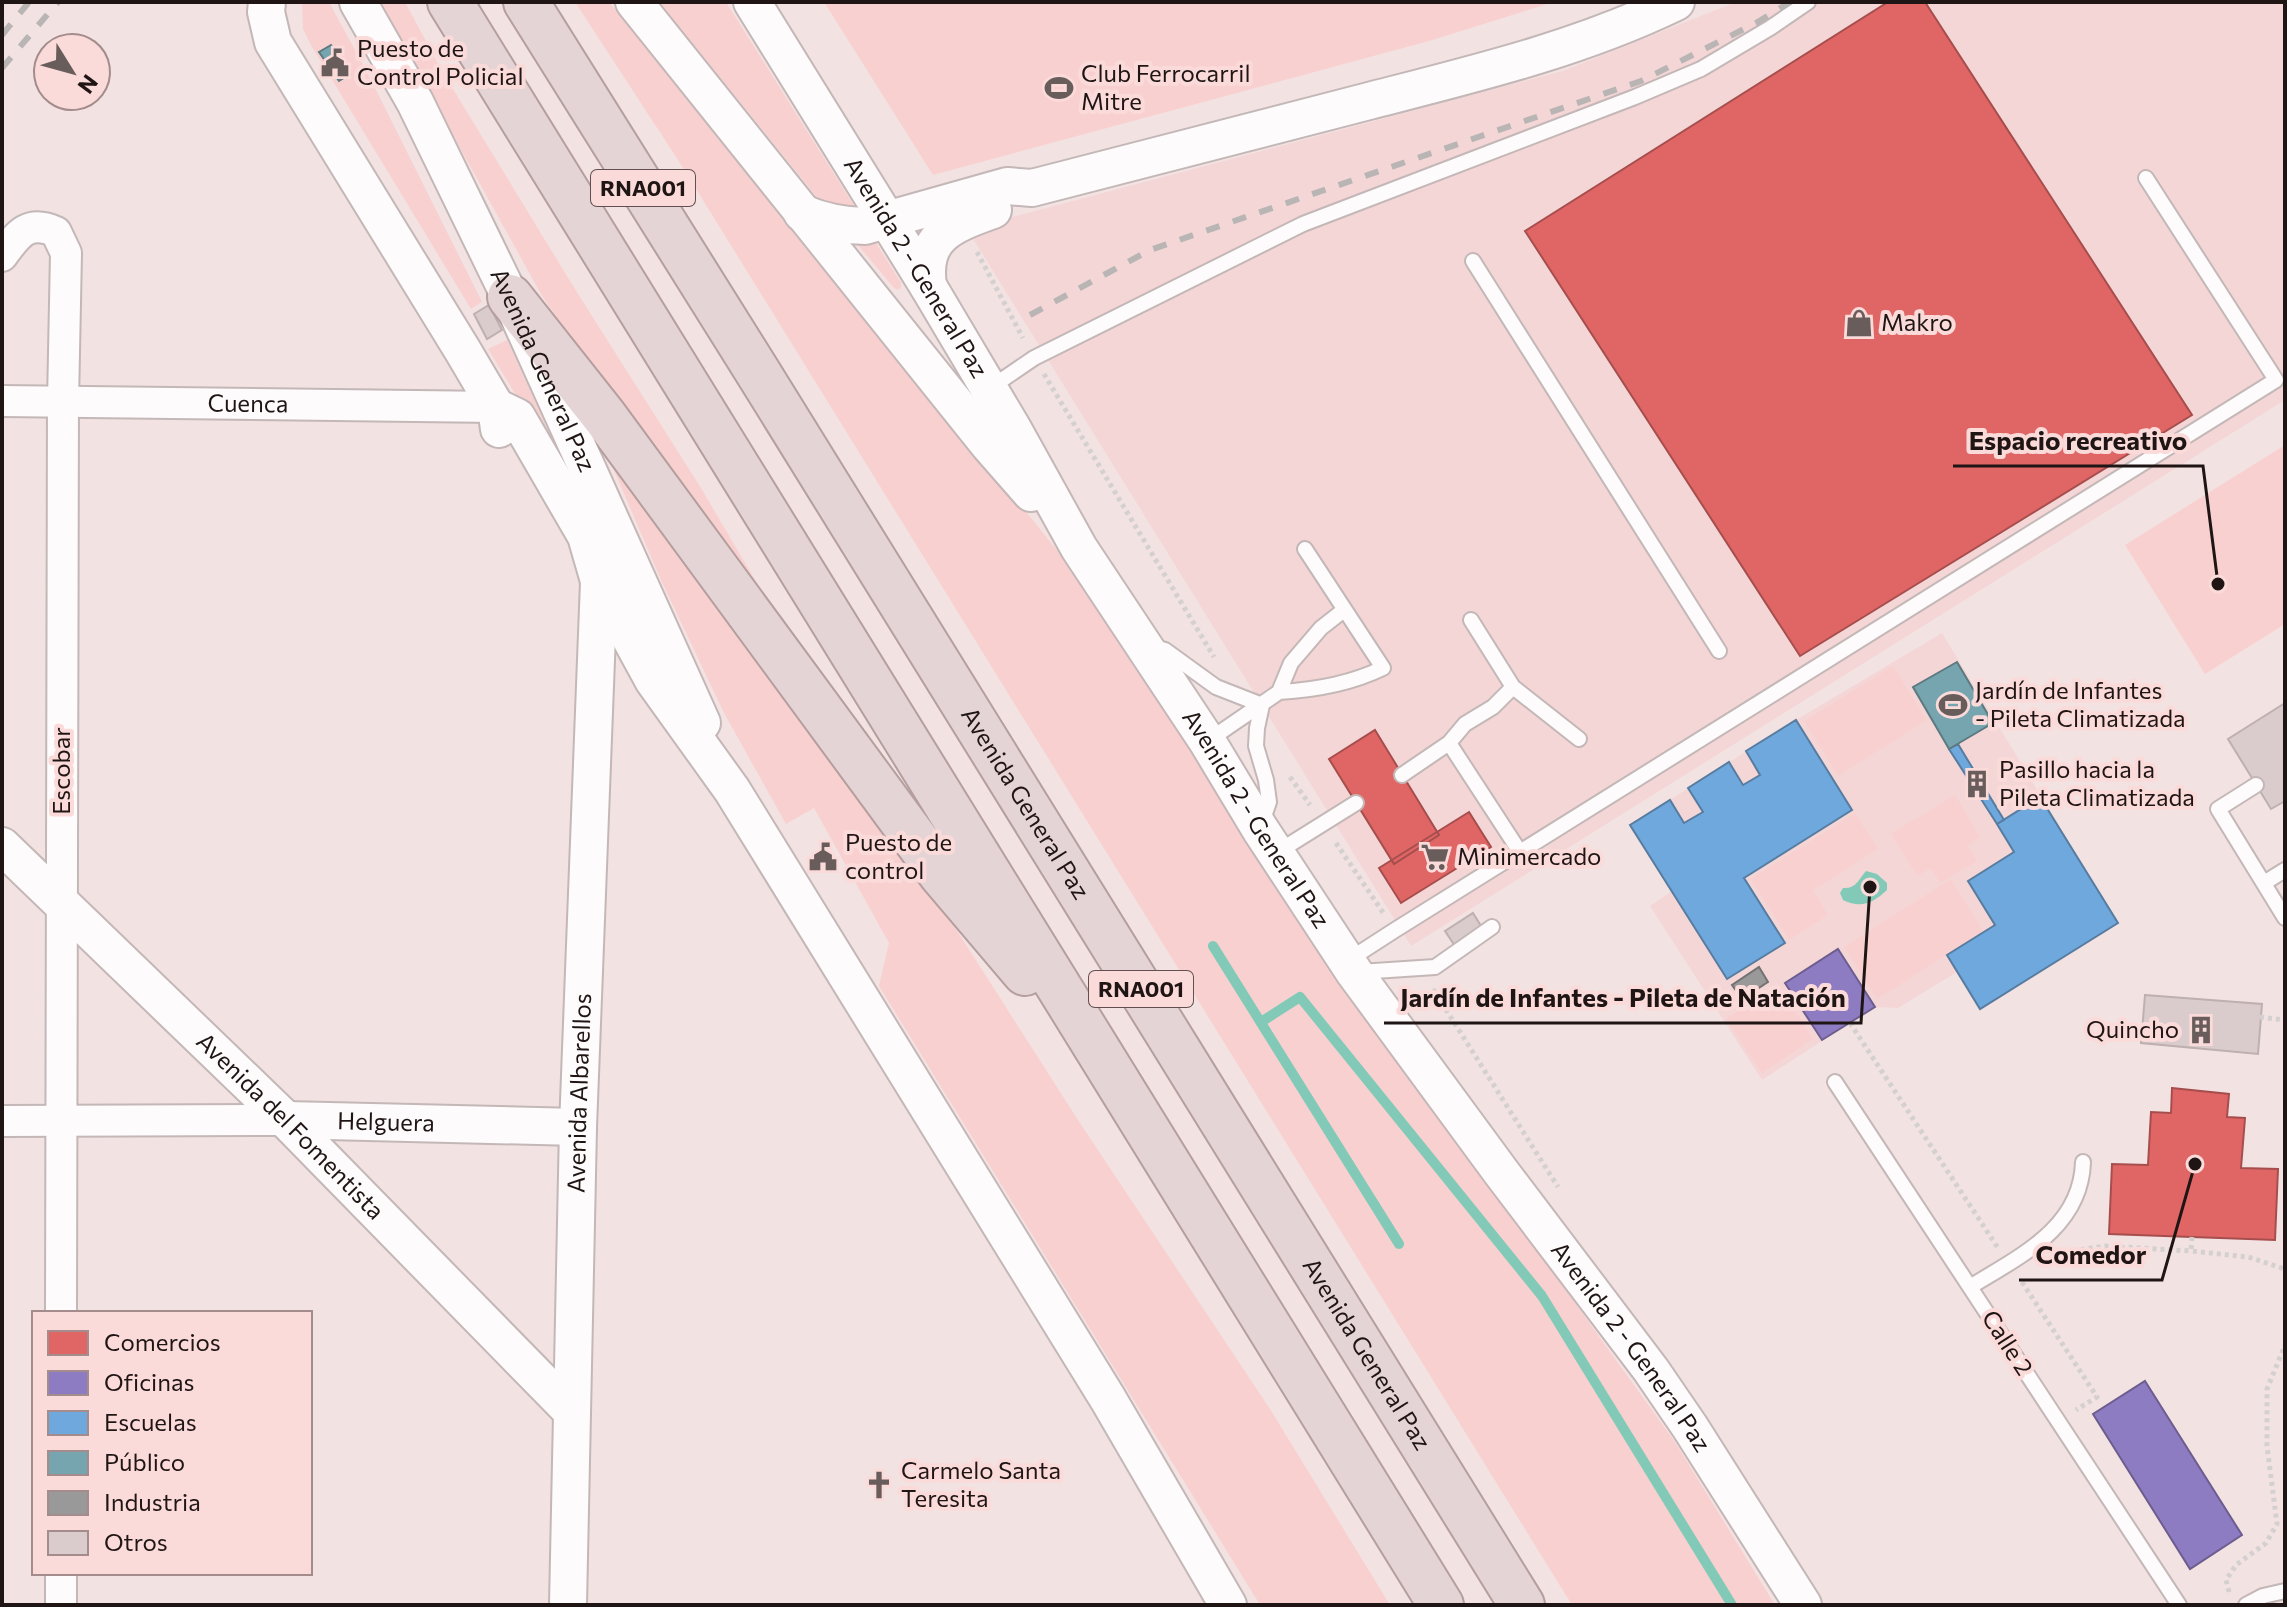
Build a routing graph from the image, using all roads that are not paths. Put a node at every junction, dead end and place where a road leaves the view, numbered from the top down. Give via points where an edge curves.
1 (247, 2) edge
2 (267, 2) edge
3 (358, 2) edge
4 (450, 2) edge
5 (526, 2) edge
6 (634, 2) edge
7 (752, 2) edge
8 (1676, 2) edge
9 (1808, 2) edge
10 (273, 42) junction
11 (2146, 178) dead end
12 (1032, 188) junction
13 (802, 213) junction
14 (886, 221) junction
15 (2, 256) edge
16 (1473, 261) dead end
17 (928, 286) junction
18 (510, 297) junction
19 (974, 398) junction
20 (2, 401) edge
21 (63, 402) junction
22 (496, 407) junction
23 (1305, 549) dead end
24 (599, 581) junction
25 (1344, 610) junction
26 (1471, 620) dead end
27 (1145, 645) junction
28 (1719, 651) dead end
29 (1513, 687) junction
30 (1279, 692) junction
31 (1262, 705) junction
32 (1579, 739) dead end
33 (1207, 741) junction
34 (1449, 743) junction
35 (1402, 775) dead end
36 (2256, 785) dead end
37 (732, 790) junction
38 (1356, 803) dead end
39 (1268, 841) junction
40 (2, 846) edge
41 (1520, 852) junction
42 (2285, 870) edge
43 (2264, 883) junction
44 (62, 906) junction
45 (2285, 918) edge
46 (1492, 927) dead end
47 (1351, 967) junction
48 (1117, 1082) junction
49 (1835, 1082) dead end
50 (286, 1120) junction
51 (2, 1121) edge
52 (61, 1121) junction
53 (578, 1127) junction
54 (2083, 1162) dead end
55 (1970, 1287) junction
56 (61, 1311) edge
57 (572, 1412) junction
58 (61, 1575) edge
59 (2285, 1591) edge
60 (1218, 1597) edge
61 (2240, 1602) edge
62 (61, 1605) edge
63 (568, 1605) edge
64 (1441, 1605) edge
65 (1522, 1605) edge
66 (1803, 1605) edge
67 (2179, 1605) edge

1 - 10 street, Avenida General Paz
2 - 10 street
3 - 18 street, Avenida General Paz via 415,102
4 - 48 highway, RNA001
5 - 65 highway, Avenida General Paz / RNA001
6 - 13 street
7 - 14 street, Avenida 2 - General Paz
8 - 12 street via 1549,52 1474,74
9 - 19 lane via 1701,69 1303,224 1034,358
10 - 22 street, Avenida General Paz
11 - 41 lane via 2276,380
12 - 14 street via 1007,186
12 - 17 street via 1009,205 946,230 929,255
13 - 14 street via 844,226
13 - 19 street
14 - 17 street, Avenida 2 - General Paz
15 - 21 street, Escobar via 29,228 42,225 56,232 66,253
16 - 28 lane
17 - 19 street, Avenida 2 - General Paz
18 - 37 street, Avenida General Paz
18 - 48 highway via 605,417 941,874
19 - 27 street, Avenida 2 - General Paz
20 - 21 street, Cuenca
21 - 22 street, Cuenca
21 - 44 street, Escobar
22 - 24 street, Avenida General Paz via 499,429 522,468 568,545
23 - 25 lane
24 - 37 street, Avenida General Paz via 653,680
24 - 53 street, Avenida Albarellos
25 - 30 lane via 1291,663
25 - 30 lane via 1383,668 1359,680
26 - 29 lane
27 - 31 lane via 1165,650 1216,687
27 - 33 street, Avenida 2 - General Paz
29 - 32 lane
29 - 34 lane
30 - 31 lane
31 - 33 lane
31 - 39 lane via 1256,746 1269,802
33 - 39 street, Avenida 2 - General Paz
34 - 35 lane
34 - 41 lane
36 - 43 lane via 2218,809
37 - 60 street, Avenida General Paz via 1100,1387
38 - 39 lane
39 - 47 street, Avenida 2 - General Paz
40 - 44 street, Avenida del Fomentista
41 - 47 lane
42 - 43 lane
43 - 45 lane
44 - 50 street, Avenida del Fomentista
44 - 52 street, Escobar
46 - 47 lane via 1435,967
47 - 66 street, Avenida 2 - General Paz via 1651,1370
48 - 64 highway, RNA001
49 - 55 lane, Calle 2
50 - 52 street, Helguera
50 - 53 street, Helguera
50 - 57 street, Avenida del Fomentista
51 - 52 street, Helguera
52 - 56 street, Escobar
53 - 57 street, Avenida Albarellos
54 - 55 lane via 2073,1205 2057,1226
55 - 67 lane, Calle 2
57 - 63 street, Avenida Albarellos
58 - 62 street
59 - 61 lane

